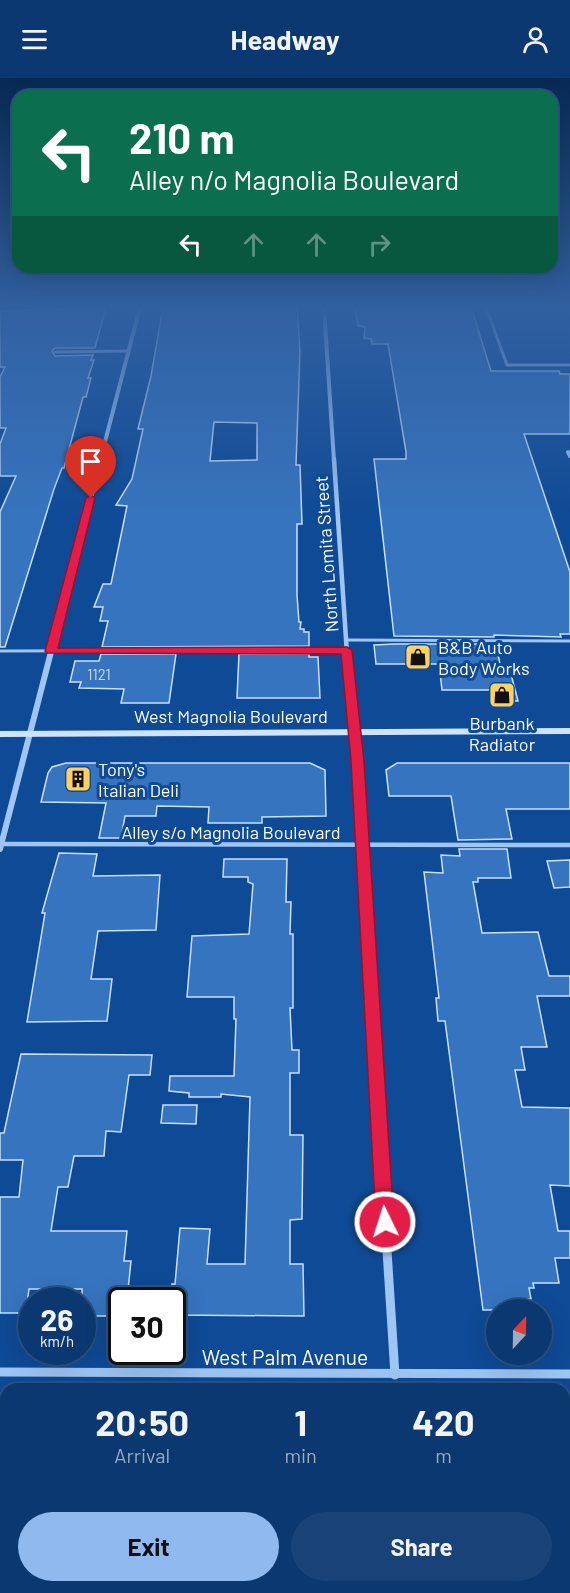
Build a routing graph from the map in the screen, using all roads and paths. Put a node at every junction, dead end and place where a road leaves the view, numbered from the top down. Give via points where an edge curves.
1 (121, 378) edge
2 (329, 378) edge
3 (347, 640) junction
4 (570, 641) edge
5 (347, 650) junction
6 (0, 651) edge
7 (51, 651) junction
8 (354, 731) junction
9 (570, 731) edge
10 (0, 734) edge
11 (30, 734) junction
12 (570, 845) edge
13 (0, 846) edge
14 (361, 846) junction
15 (0, 1372) edge
16 (570, 1374) edge
17 (395, 1375) junction

1 - 7 street
2 - 3 street, North Lomita Street
3 - 4 lane
3 - 5 street, North Lomita Street
5 - 7 lane
5 - 8 street, North Lomita Street
6 - 7 lane
7 - 11 street
8 - 9 main road, West Magnolia Boulevard
8 - 11 main road, West Magnolia Boulevard
8 - 14 street, North Lomita Street
10 - 11 main road, West Magnolia Boulevard
11 - 13 street
12 - 14 lane, Alley s/o Magnolia Boulevard
13 - 14 lane, Alley s/o Magnolia Boulevard
14 - 17 street, North Lomita Street
15 - 17 street, West Palm Avenue
16 - 17 street, West Palm Avenue

